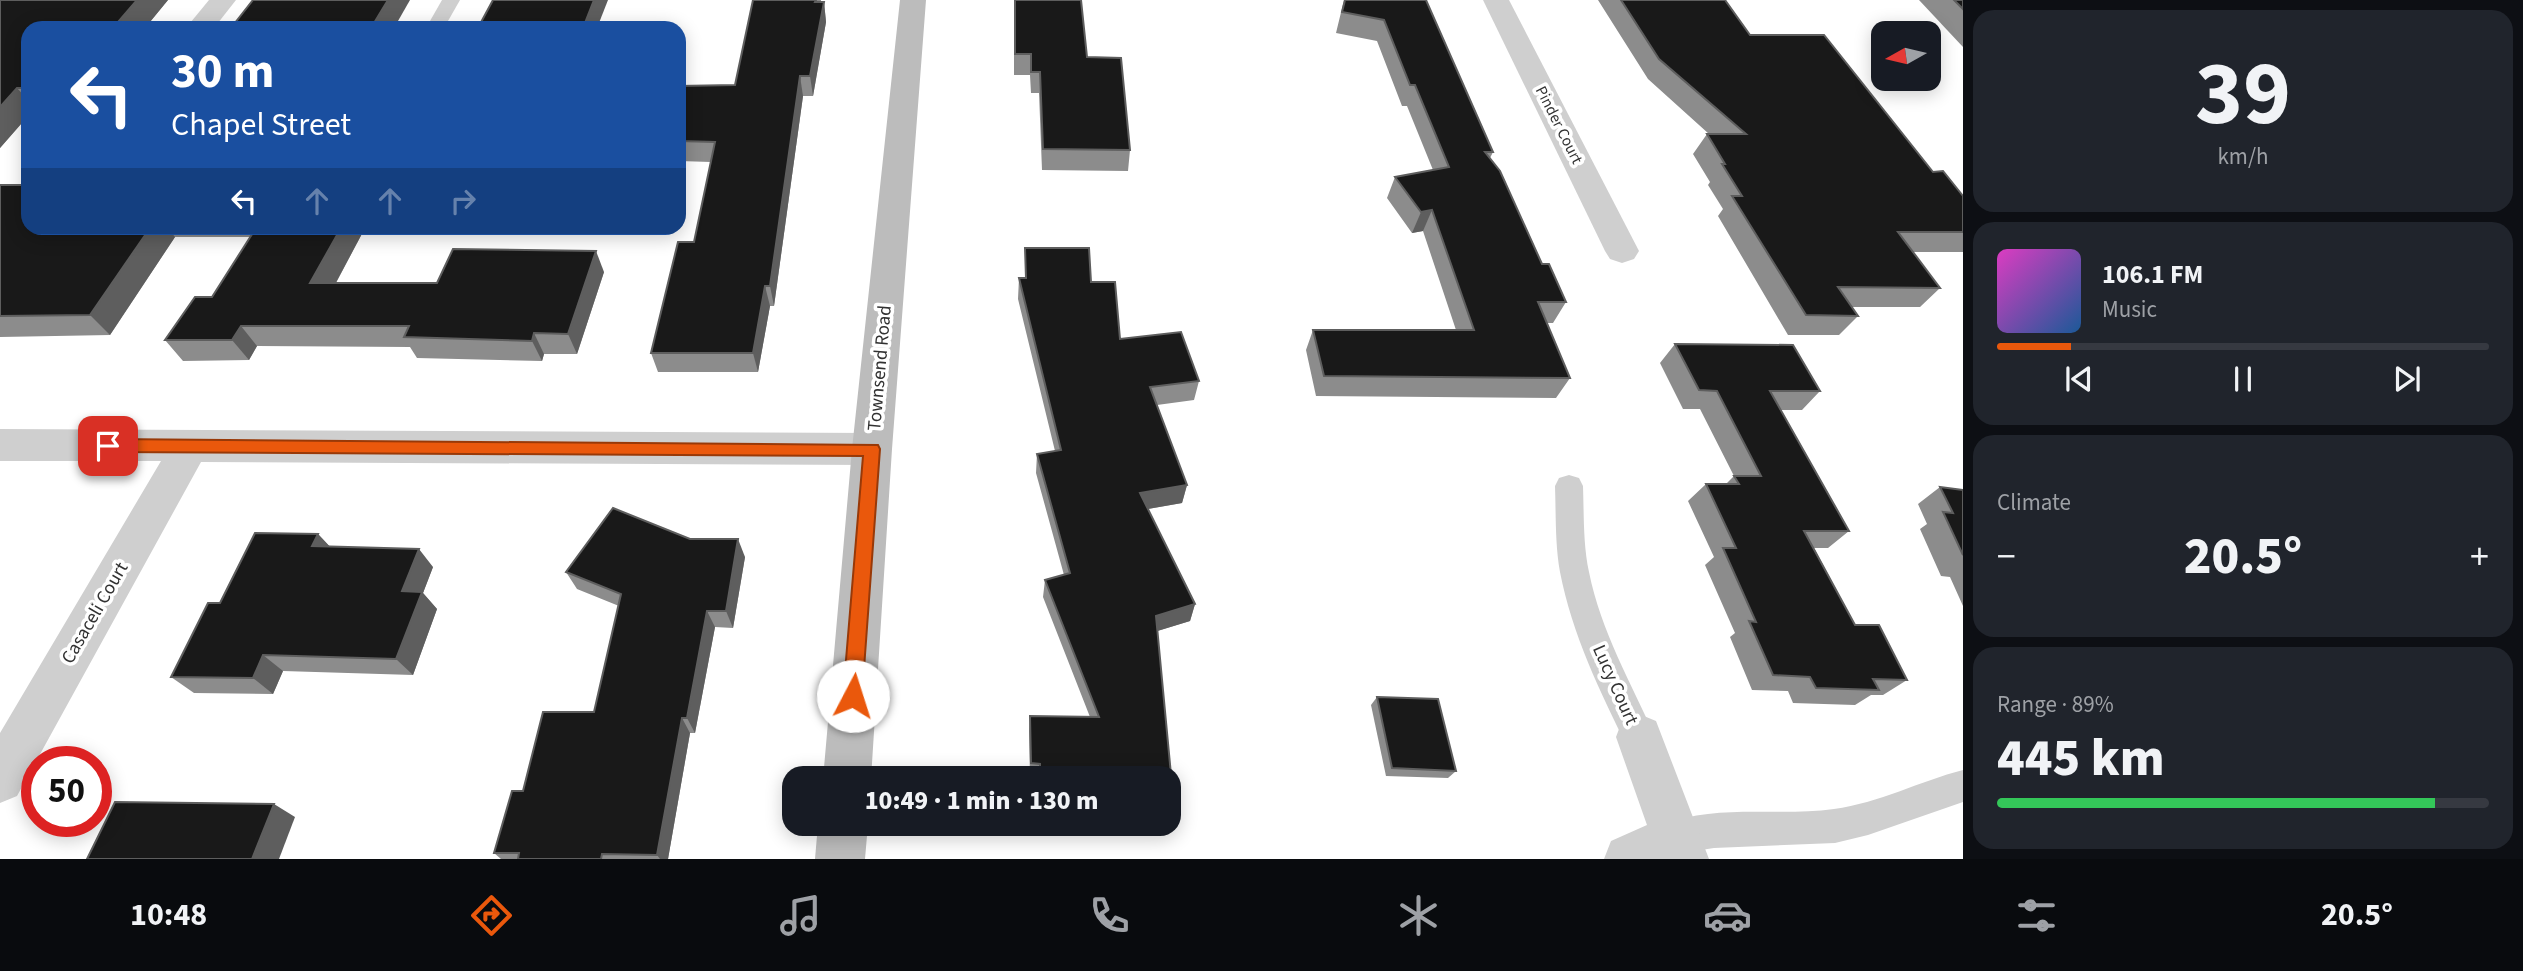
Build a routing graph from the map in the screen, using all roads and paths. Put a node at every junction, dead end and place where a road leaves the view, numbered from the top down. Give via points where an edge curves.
1 (223, 0) edge
2 (451, 0) edge
3 (913, 0) edge
4 (1496, 0) edge
5 (206, 21) edge
6 (439, 21) edge
7 (1622, 251) dead end
8 (0, 445) edge
9 (190, 446) junction
10 (872, 449) junction
11 (1569, 486) dead end
12 (1639, 737) joint
13 (848, 766) edge
14 (0, 779) edge
15 (1963, 786) edge
16 (842, 836) edge
17 (1680, 848) edge
18 (841, 859) edge
19 (1629, 859) edge

1 - 5 street
2 - 6 lane
3 - 10 main road, Townsend Road
4 - 7 street, Pinder Court
8 - 9 street
9 - 10 street
9 - 14 street, Casaceli Court
10 - 13 main road, Townsend Road
11 - 12 lane, Lucy Court via 1576,582 1602,665
12 - 17 street, Lucy Court
15 - 17 lane via 1846,825 1696,832
16 - 18 main road
17 - 19 street

